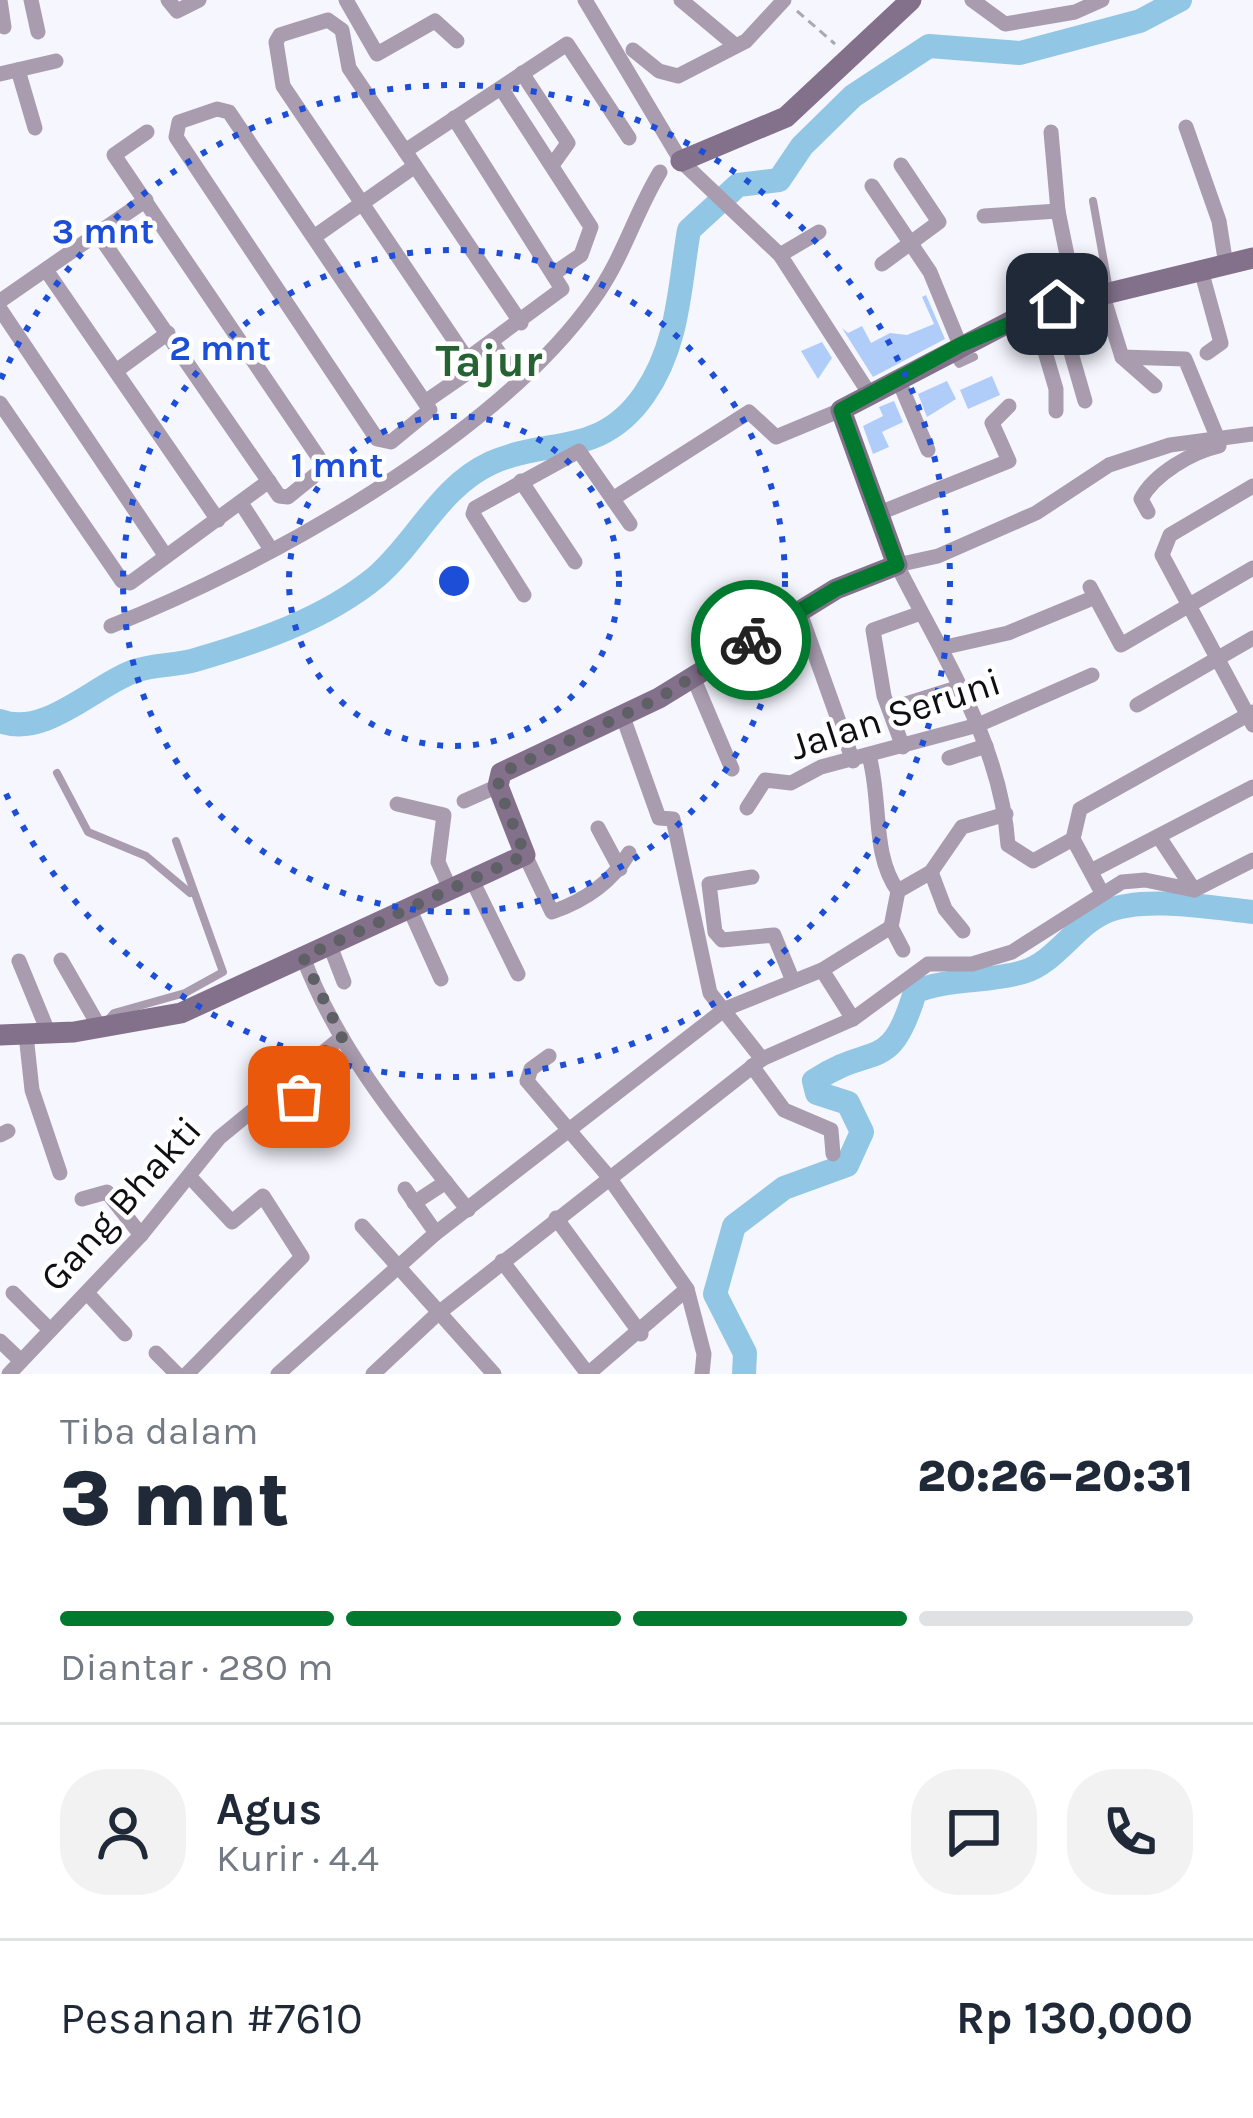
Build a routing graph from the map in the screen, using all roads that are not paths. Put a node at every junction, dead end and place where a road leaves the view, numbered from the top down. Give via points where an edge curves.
1 (0, 0) edge
2 (31, 0) edge
3 (199, 0) edge
4 (346, 0) edge
5 (585, 0) edge
6 (681, 0) edge
7 (784, 0) edge
8 (910, 0) edge
9 (972, 0) edge
10 (1061, 0) edge
11 (1102, 0) edge
12 (170, 4) edge
13 (1075, 12) junction
14 (4, 27) dead end
15 (38, 32) dead end
16 (457, 41) dead end
17 (736, 46) junction
18 (633, 50) dead end
19 (56, 61) dead end
20 (9, 72) edge
21 (522, 74) junction
22 (501, 88) junction
23 (454, 118) junction
24 (1186, 127) dead end
25 (35, 128) dead end
26 (1052, 132) dead end
27 (147, 133) dead end
28 (629, 138) dead end
29 (405, 151) junction
30 (681, 161) junction
31 (553, 164) junction
32 (901, 165) dead end
33 (416, 166) junction
34 (872, 186) dead end
35 (146, 200) junction
36 (1093, 201) dead end
37 (361, 204) junction
38 (1058, 211) junction
39 (984, 216) dead end
40 (819, 232) dead end
41 (98, 234) junction
42 (314, 237) junction
43 (912, 244) junction
44 (781, 255) junction
45 (1252, 260) edge
46 (882, 264) dead end
47 (1226, 265) junction
48 (46, 270) junction
49 (1201, 270) junction
50 (556, 272) junction
51 (1106, 292) junction
52 (1066, 302) junction
53 (0, 305) edge
54 (1033, 311) junction
55 (521, 323) junction
56 (168, 333) junction
57 (496, 340) junction
58 (961, 350) junction
59 (1207, 353) dead end
60 (1122, 357) junction
61 (467, 359) junction
62 (116, 371) junction
63 (518, 376) junction
64 (898, 379) junction
65 (1155, 386) dead end
66 (868, 393) junction
67 (1084, 400) dead end
68 (425, 402) junction
69 (0, 403) edge
70 (1009, 406) dead end
71 (841, 410) junction
72 (1056, 411) dead end
73 (1253, 437) edge
74 (1210, 443) junction
75 (928, 450) dead end
76 (269, 481) junction
77 (521, 481) junction
78 (1253, 486) edge
79 (614, 498) junction
80 (241, 503) junction
81 (882, 512) junction
82 (1148, 512) dead end
83 (218, 520) junction
84 (630, 524) dead end
85 (270, 548) junction
86 (165, 555) junction
87 (575, 562) dead end
88 (897, 565) junction
89 (1253, 568) edge
90 (524, 595) dead end
91 (1188, 608) junction
92 (800, 610) junction
93 (921, 614) junction
94 (111, 626) dead end
95 (1253, 638) edge
96 (941, 648) junction
97 (1217, 661) junction
98 (1092, 676) dead end
99 (693, 677) junction
100 (960, 687) junction
101 (1137, 705) dead end
102 (890, 709) junction
103 (623, 717) junction
104 (1251, 718) edge
105 (978, 724) junction
106 (903, 746) junction
107 (986, 746) junction
108 (950, 758) dead end
109 (861, 759) junction
110 (732, 769) dead end
111 (57, 773) dead end
112 (498, 786) junction
113 (1253, 787) edge
114 (464, 801) dead end
115 (398, 805) dead end
116 (747, 808) dead end
117 (1006, 814) junction
118 (598, 828) dead end
119 (1159, 837) junction
120 (1073, 838) junction
121 (176, 841) dead end
122 (629, 853) dead end
123 (525, 855) junction
124 (1253, 860) edge
125 (620, 869) junction
126 (1090, 871) junction
127 (931, 872) junction
128 (752, 877) dead end
129 (472, 880) junction
130 (1194, 890) junction
131 (451, 891) junction
132 (898, 891) junction
133 (1101, 891) junction
134 (191, 894) junction
135 (410, 910) junction
136 (891, 927) junction
137 (963, 931) dead end
138 (329, 943) junction
139 (902, 950) dead end
140 (303, 957) junction
141 (61, 960) dead end
142 (19, 962) dead end
143 (822, 970) junction
144 (518, 974) dead end
145 (441, 979) dead end
146 (793, 981) junction
147 (344, 982) dead end
148 (724, 1009) junction
149 (853, 1019) junction
150 (102, 1028) junction
151 (38, 1034) junction
152 (0, 1035) edge
153 (342, 1037) junction
154 (549, 1056) dead end
155 (757, 1063) junction
156 (290, 1080) junction
157 (291, 1103) dead end
158 (567, 1130) junction
159 (833, 1154) dead end
160 (60, 1173) dead end
161 (190, 1177) junction
162 (608, 1177) junction
163 (446, 1182) junction
164 (82, 1199) dead end
165 (469, 1210) junction
166 (556, 1218) junction
167 (362, 1226) dead end
168 (436, 1233) junction
169 (141, 1234) junction
170 (502, 1261) junction
171 (393, 1268) junction
172 (687, 1288) junction
173 (13, 1293) dead end
174 (88, 1294) junction
175 (436, 1315) junction
176 (50, 1330) junction
177 (124, 1334) dead end
178 (640, 1334) junction
179 (0, 1341) edge
180 (156, 1353) dead end
181 (16, 1369) edge
182 (489, 1372) edge
183 (177, 1374) edge
184 (187, 1374) edge
185 (278, 1374) edge
186 (373, 1374) edge
187 (588, 1374) edge
188 (702, 1374) edge

1 - 14 street
2 - 15 street
3 - 12 street via 177,11
4 - 16 street via 377,54 436,21
5 - 30 street
6 - 17 street
7 - 17 street
8 - 30 street via 786,117
9 - 13 street via 1005,24
10 - 13 street
11 - 13 street
17 - 18 street via 678,76
19 - 20 street
20 - 25 street
21 - 22 street
21 - 28 street via 561,45 572,46
21 - 31 street via 568,142
22 - 23 street
22 - 31 street
23 - 29 street
23 - 50 street
24 - 47 street
26 - 38 street
27 - 35 street via 114,154
29 - 33 street
29 - 37 street via 349,68 335,22 280,35 283,86
30 - 44 street
30 - 63 street via 660,172 637,205 622,260 590,304
31 - 50 street via 591,227 581,255
32 - 43 street via 939,222
33 - 37 street
33 - 55 street
34 - 43 street
35 - 41 street
35 - 76 street via 326,467 288,497
36 - 51 lane
37 - 42 street
37 - 61 street
38 - 39 street
38 - 52 street
40 - 44 street
41 - 48 street
41 - 56 street
42 - 68 street
42 - 68 street via 223,109 179,122 176,136 377,439 391,442 428,417
43 - 46 street
43 - 58 street
44 - 66 street
45 - 47 street
47 - 49 street
48 - 53 street
48 - 62 street
49 - 51 street
49 - 59 street via 1221,343
50 - 55 street via 560,295
51 - 52 street
51 - 60 street
52 - 54 street
52 - 67 street
53 - 86 street
54 - 58 street
54 - 72 street
55 - 57 street
56 - 62 street
56 - 76 street
57 - 61 street
57 - 63 street
58 - 64 street
60 - 65 street
60 - 74 street via 1185,359
61 - 68 street via 467,373
62 - 83 street
63 - 85 street via 417,460
64 - 66 street
64 - 75 street
66 - 71 street
69 - 86 street via 122,581
70 - 81 street via 992,424 1012,468
71 - 79 street via 776,437 749,412
71 - 81 street
73 - 74 street
74 - 82 street via 1147,488
74 - 88 street via 1170,445 1109,465 1036,513
76 - 80 street
77 - 79 street via 580,451
77 - 87 street
77 - 90 street via 472,511
78 - 91 street via 1164,544
79 - 84 street
80 - 83 street
80 - 85 street
81 - 88 street
83 - 86 street
85 - 94 street
88 - 92 street
88 - 93 street
89 - 91 street
91 - 96 street via 1121,645 1089,594 1008,633
91 - 97 street
92 - 99 street
92 - 109 street
93 - 96 street
93 - 102 street via 873,630
95 - 97 street
96 - 100 street
97 - 101 street
97 - 104 street
98 - 105 street, Jalan Seruni
99 - 103 street
99 - 110 street
100 - 102 street
100 - 105 street
102 - 106 street
103 - 112 street via 501,773
103 - 148 street via 660,819 673,819 710,993
104 - 120 street via 1081,809
105 - 106 street, Jalan Seruni
105 - 107 street
106 - 109 street, Jalan Seruni
107 - 108 street
107 - 117 street
109 - 116 street, Jalan Seruni via 785,784 766,780
109 - 132 street
111 - 134 lane via 88,832 146,856
112 - 114 street
112 - 123 street
113 - 119 street
115 - 131 street via 443,815 438,862
117 - 120 street via 1008,845 1033,861
117 - 127 street via 962,826
118 - 125 street
119 - 126 street
119 - 130 street
120 - 126 street
121 - 134 lane
122 - 125 street
123 - 125 street via 550,912
123 - 129 street
124 - 130 street
126 - 133 street
127 - 132 street
127 - 137 street
128 - 146 street via 709,884 715,932 722,940 774,935
129 - 131 street
129 - 144 street
130 - 133 street via 1145,880
131 - 135 street
132 - 136 street
133 - 149 street via 1012,952 972,964 928,964
134 - 150 lane via 223,972 185,993 114,1013
135 - 138 street
135 - 145 street
136 - 139 street
136 - 143 street
138 - 140 street
138 - 147 street
140 - 150 street via 181,1013
140 - 153 street
141 - 150 street
142 - 151 street
143 - 146 street
143 - 149 street
146 - 148 street
148 - 155 street
148 - 158 street
149 - 155 street
150 - 151 street
151 - 152 street
151 - 160 street via 32,1090
153 - 156 street, Gang Bhakti
153 - 163 street
154 - 158 street via 527,1081
155 - 159 street via 784,1110 831,1130
155 - 162 street
156 - 157 street via 299,1095
156 - 161 street, Gang Bhakti via 220,1138
158 - 162 street
158 - 165 street
161 - 169 street, Gang Bhakti
161 - 184 street via 232,1222 263,1196 302,1257
162 - 166 street
162 - 172 street
163 - 165 street
163 - 168 street via 410,1196
164 - 169 street via 107,1192
165 - 168 street
166 - 170 street
166 - 178 street
167 - 171 street
168 - 171 street
169 - 174 street, Gang Bhakti
170 - 175 street
170 - 187 street
171 - 175 street
171 - 185 street
172 - 178 street
172 - 188 street
173 - 176 street
174 - 176 street, Gang Bhakti
174 - 177 street
175 - 182 street
175 - 186 street
176 - 181 street, Gang Bhakti
178 - 187 street
179 - 181 street
180 - 183 street

